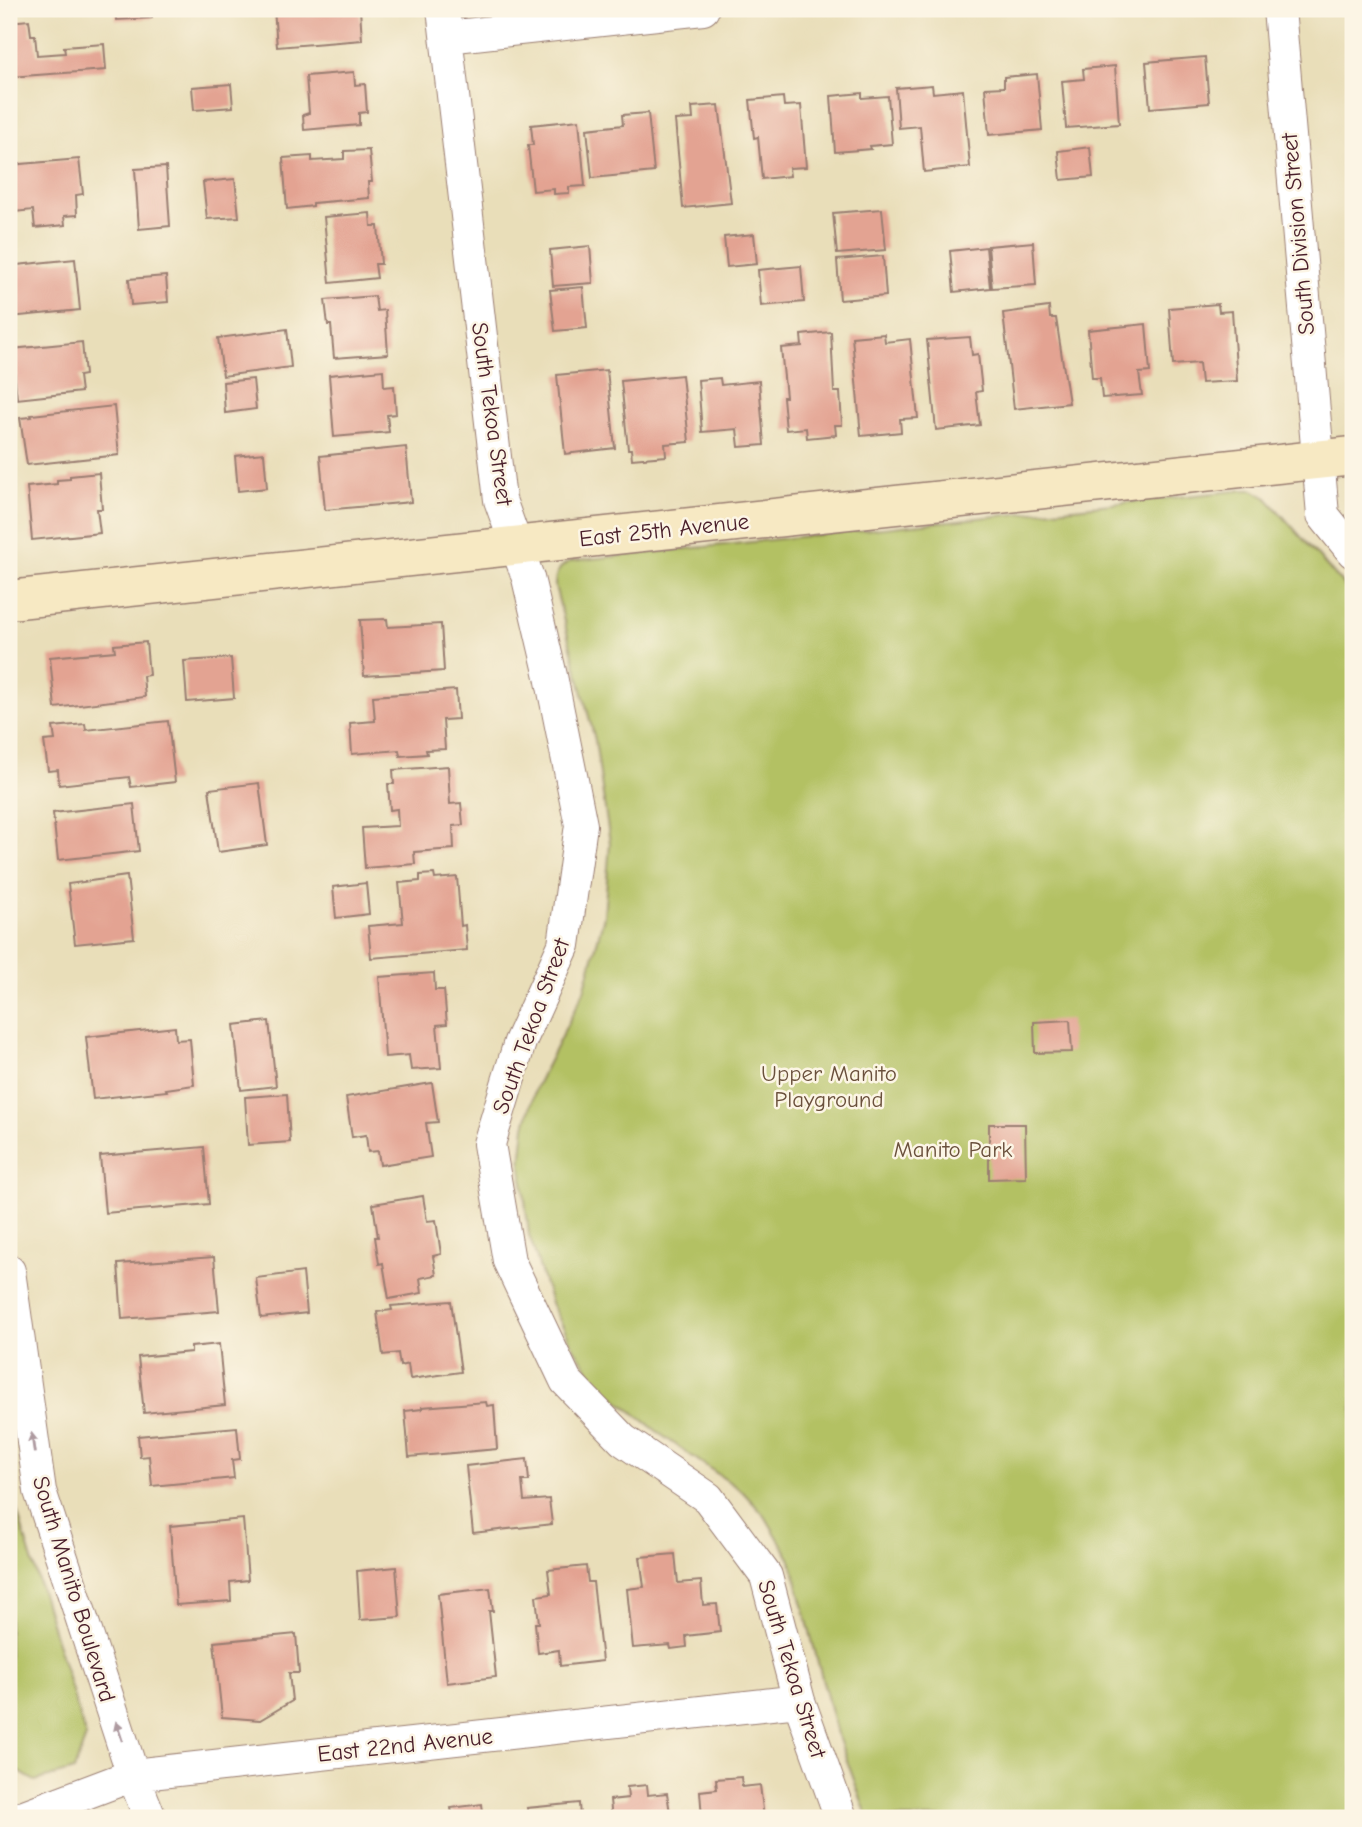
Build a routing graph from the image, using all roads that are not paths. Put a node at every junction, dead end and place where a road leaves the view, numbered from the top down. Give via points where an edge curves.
1 (703, 9) edge
2 (1279, 9) edge
3 (445, 23) edge
4 (1336, 457) edge
5 (516, 547) junction
6 (1353, 552) edge
7 (9, 600) edge
8 (9, 1271) edge
9 (799, 1700) junction
10 (133, 1775) junction
11 (19, 1818) edge
12 (150, 1818) edge
13 (841, 1818) edge

1 - 3 street
2 - 4 street, South Division Street
3 - 5 street, South Tekoa Street via 500,500
4 - 5 street, East 25th Avenue
4 - 6 street, South Division Street via 1323,515
5 - 7 street, East 25th Avenue
5 - 9 street, South Tekoa Street via 551,676 581,825 564,946 520,1042 489,1144 509,1261 566,1381 623,1440 708,1498 766,1576
10 -> 8 street, South Manito Boulevard via 40,1490
9 - 10 street, East 22nd Avenue
9 - 13 street, South Tekoa Street
10 - 11 street, East 22nd Avenue
10 - 12 street, South Manito Boulevard

